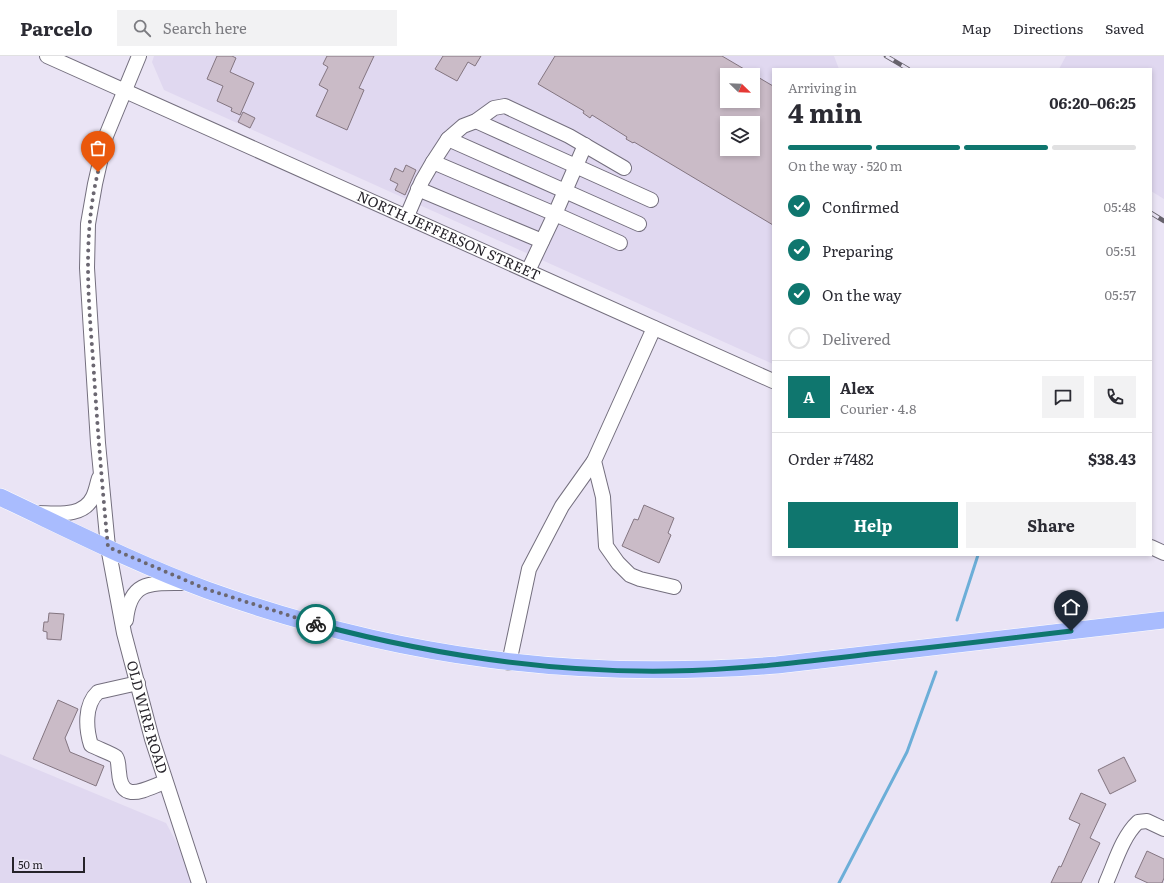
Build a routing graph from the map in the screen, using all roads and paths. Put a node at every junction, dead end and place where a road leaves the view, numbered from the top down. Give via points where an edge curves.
1 (47, 56) edge
2 (139, 56) edge
3 (124, 89) junction
4 (476, 121) junction
5 (448, 139) junction
6 (585, 145) junction
7 (433, 162) junction
8 (576, 166) junction
9 (624, 168) dead end
10 (418, 189) junction
11 (565, 191) junction
12 (651, 200) dead end
13 (555, 214) junction
14 (407, 216) junction
15 (639, 224) dead end
16 (542, 241) junction
17 (620, 243) dead end
18 (528, 271) junction
19 (654, 328) junction
20 (772, 381) edge
21 (594, 461) junction
22 (101, 470) junction
23 (0, 497) edge
24 (35, 513) junction
25 (108, 547) junction
26 (1152, 547) edge
27 (1164, 553) edge
28 (191, 583) junction
29 (674, 587) dead end
30 (1164, 620) edge
31 (124, 633) junction
32 (509, 663) junction
33 (138, 683) junction
34 (165, 782) junction
35 (1164, 829) edge
36 (199, 883) edge
37 (1106, 883) edge

1 - 3 street
2 - 3 street, OLD WIRE ROAD
3 - 14 street, NORTH JEFFERSON STREET
3 - 22 street, OLD WIRE ROAD via 106,136 88,224 87,268
4 - 5 street via 463,126
4 - 6 street via 494,108 505,106
4 - 8 street
5 - 7 street
5 - 11 street
6 - 8 street
6 - 9 street
7 - 10 street
7 - 13 street
8 - 11 street
8 - 12 street
10 - 14 street
10 - 16 street
11 - 13 street
11 - 15 street
13 - 16 street
13 - 17 street
14 - 18 street, NORTH JEFFERSON STREET
16 - 18 street
18 - 19 street, NORTH JEFFERSON STREET
19 - 20 street, NORTH JEFFERSON STREET
19 - 21 street
21 - 29 street via 603,497 606,546 630,575 640,580
21 - 32 street via 562,506 529,568
22 - 24 street via 93,497 84,508 70,514
22 - 25 street, OLD WIRE ROAD
23 - 24 main road
24 - 25 main road
25 - 28 main road
25 - 31 street, OLD WIRE ROAD
26 - 27 street
28 - 31 street via 154,584 136,590 127,605
28 - 32 main road via 261,608 356,635
30 - 32 main road via 724,669 618,670
31 - 33 street, OLD WIRE ROAD
33 - 34 street, OLD WIRE ROAD
33 - 34 street via 98,692 88,710 86,731 91,745 115,756 118,761 120,786 124,791 132,793
34 - 36 street, OLD WIRE ROAD
35 - 37 street via 1148,821 1134,825

